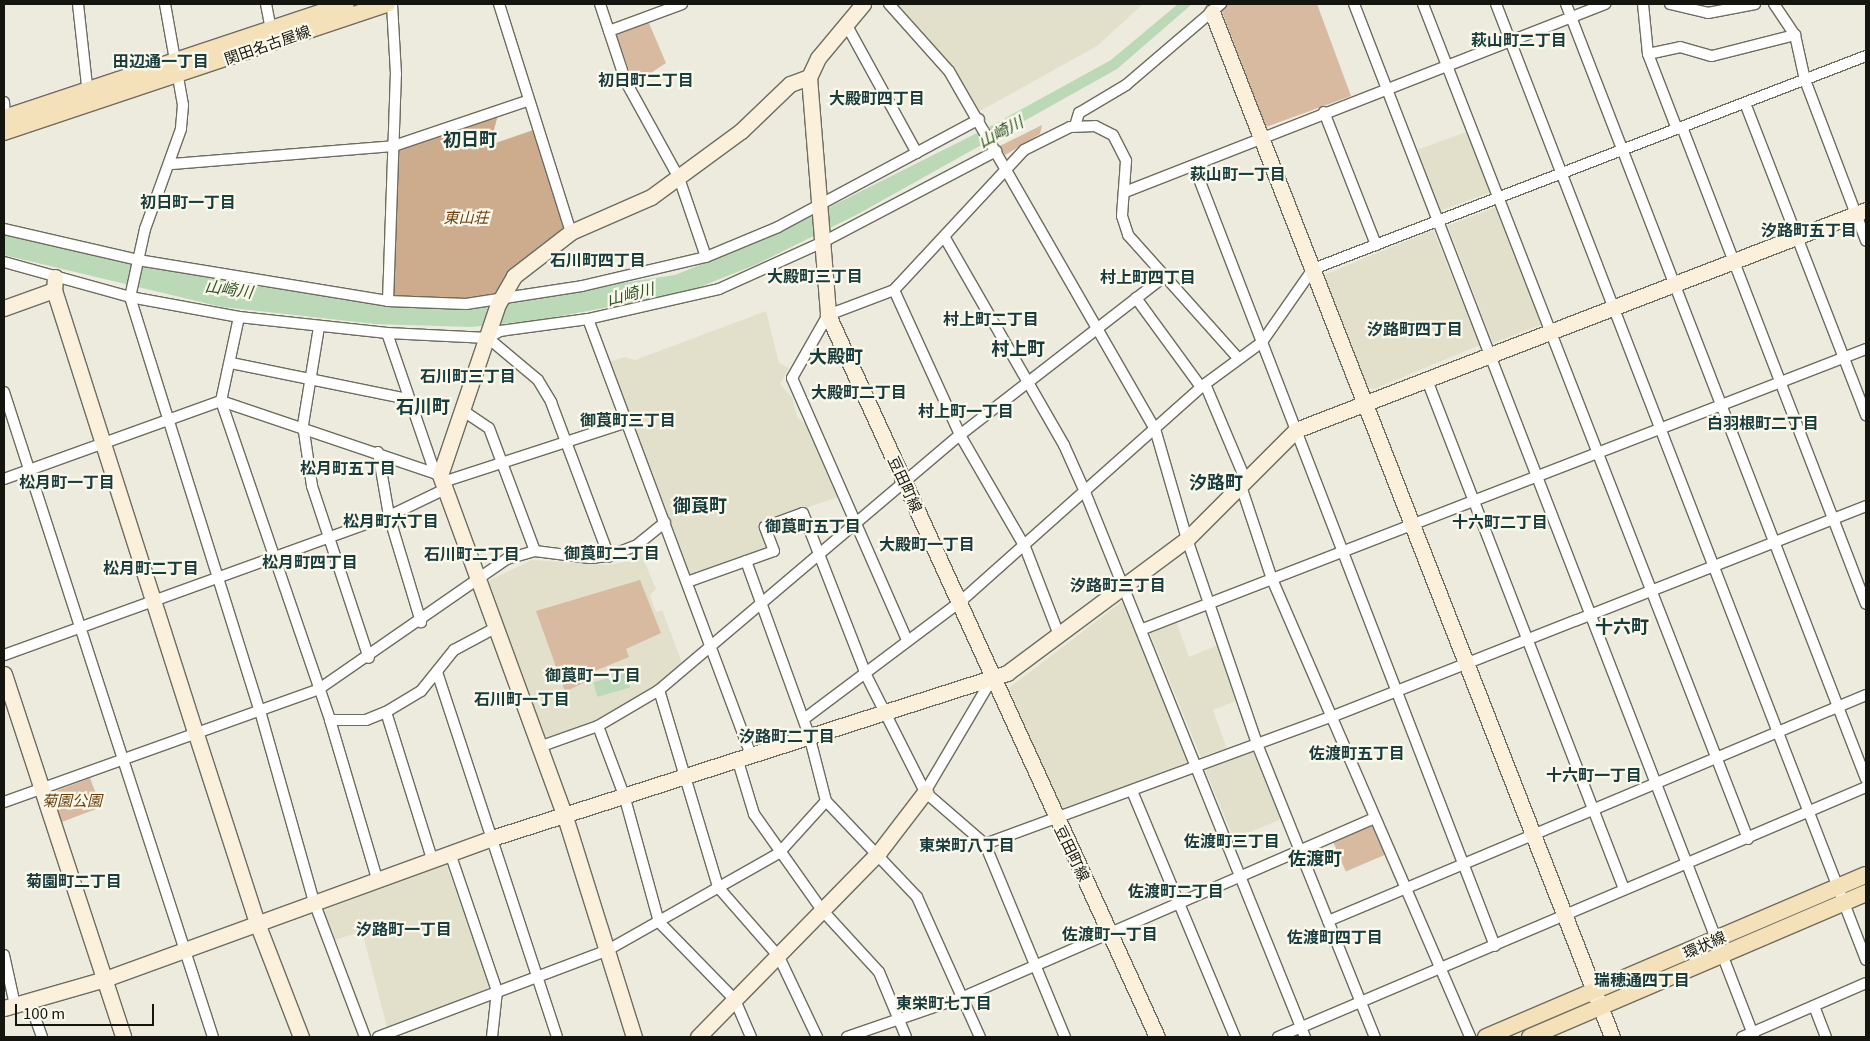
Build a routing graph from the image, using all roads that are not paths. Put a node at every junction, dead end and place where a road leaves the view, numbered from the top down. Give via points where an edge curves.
1 (78, 4) edge
2 (165, 4) edge
3 (266, 4) edge
4 (346, 4) edge
5 (387, 4) edge
6 (392, 4) edge
7 (499, 4) edge
8 (600, 4) edge
9 (682, 4) edge
10 (863, 4) edge
11 (889, 4) edge
12 (1354, 4) edge
13 (1423, 4) edge
14 (1496, 4) edge
15 (1566, 4) edge
16 (1605, 4) edge
17 (1643, 4) edge
18 (1670, 4) edge
19 (1755, 4) edge
20 (1774, 4) edge
21 (1217, 8) edge
22 (1571, 17) junction
23 (846, 24) junction
24 (609, 31) junction
25 (1795, 35) junction
26 (272, 36) junction
27 (1510, 40) junction
28 (1648, 54) junction
29 (1866, 56) edge
30 (1447, 64) junction
31 (176, 68) junction
32 (809, 77) junction
33 (1805, 80) junction
34 (1387, 87) junction
35 (88, 97) junction
36 (527, 101) junction
37 (1745, 104) junction
38 (1324, 112) junction
39 (4, 118) edge
40 (980, 121) junction
41 (1076, 126) junction
42 (1679, 128) junction
43 (1261, 136) junction
44 (394, 146) junction
45 (996, 149) junction
46 (1622, 151) junction
47 (917, 153) junction
48 (171, 164) junction
49 (1005, 166) junction
50 (1194, 166) junction
51 (1562, 174) junction
52 (679, 178) junction
53 (1125, 192) junction
54 (1499, 199) junction
55 (817, 208) junction
56 (1861, 212) edge
57 (1438, 221) junction
58 (4, 229) edge
59 (570, 232) junction
60 (1798, 236) junction
61 (946, 238) junction
62 (820, 241) junction
63 (1866, 241) edge
64 (1376, 245) junction
65 (706, 257) junction
66 (137, 261) junction
67 (1734, 261) junction
68 (4, 262) edge
69 (1313, 268) junction
70 (1165, 276) junction
71 (55, 284) junction
72 (1673, 284) junction
73 (894, 290) junction
74 (131, 293) junction
75 (1136, 298) junction
76 (388, 302) junction
77 (499, 302) junction
78 (1614, 307) junction
79 (4, 308) edge
80 (828, 315) junction
81 (239, 317) junction
82 (588, 319) junction
83 (319, 327) junction
84 (1097, 329) junction
85 (490, 332) junction
86 (1551, 332) junction
87 (387, 334) junction
88 (1262, 342) junction
89 (1866, 349) edge
90 (1491, 355) junction
91 (1237, 357) junction
92 (1845, 358) junction
93 (231, 363) junction
94 (312, 378) junction
95 (1427, 380) junction
96 (1027, 382) junction
97 (1781, 382) junction
98 (1203, 385) junction
99 (4, 392) edge
100 (408, 399) junction
101 (221, 402) junction
102 (1365, 404) junction
103 (1720, 405) junction
104 (462, 410) junction
105 (1866, 415) edge
106 (168, 420) junction
107 (628, 422) junction
108 (303, 425) junction
109 (1661, 428) junction
110 (1155, 429) junction
111 (1296, 430) junction
112 (960, 435) junction
113 (567, 440) junction
114 (103, 444) junction
115 (378, 452) junction
116 (1598, 453) junction
117 (503, 461) junction
118 (28, 470) junction
119 (1538, 478) junction
120 (4, 479) edge
121 (440, 479) junction
122 (904, 481) junction
123 (1243, 484) junction
124 (1085, 492) junction
125 (1476, 502) junction
126 (1866, 506) edge
127 (389, 516) junction
128 (1835, 519) junction
129 (664, 522) junction
130 (855, 525) junction
131 (1413, 526) junction
132 (330, 538) junction
133 (1187, 539) junction
134 (1774, 543) junction
135 (1025, 547) junction
136 (535, 551) junction
137 (1343, 552) junction
138 (609, 556) junction
139 (276, 557) junction
140 (819, 558) junction
141 (746, 561) junction
142 (1715, 566) junction
143 (220, 578) junction
144 (1272, 579) junction
145 (477, 580) junction
146 (687, 582) junction
147 (1126, 586) junction
148 (1651, 591) junction
149 (155, 601) junction
150 (960, 602) junction
151 (762, 604) junction
152 (1210, 604) junction
153 (1866, 604) edge
154 (1592, 613) junction
155 (421, 622) junction
156 (81, 628) junction
157 (495, 628) junction
158 (1143, 629) junction
159 (1059, 635) junction
160 (1530, 638) junction
161 (907, 640) junction
162 (710, 648) junction
163 (4, 654) edge
164 (369, 658) junction
165 (1466, 664) junction
166 (437, 672) junction
167 (4, 674) edge
168 (866, 675) junction
169 (993, 677) junction
170 (319, 689) junction
171 (659, 690) junction
172 (1396, 690) junction
173 (1866, 695) edge
174 (1838, 707) junction
175 (884, 709) junction
176 (260, 711) junction
177 (386, 712) junction
178 (1331, 717) junction
179 (804, 719) junction
180 (330, 720) junction
181 (598, 726) junction
182 (1780, 732) junction
183 (196, 734) junction
184 (810, 735) junction
185 (1258, 744) junction
186 (539, 747) junction
187 (744, 756) junction
188 (1716, 758) junction
189 (123, 760) junction
190 (1197, 766) junction
191 (686, 774) junction
192 (1866, 780) edge
193 (1658, 784) junction
194 (1866, 787) edge
195 (41, 789) junction
196 (1132, 791) junction
197 (925, 792) junction
198 (624, 795) junction
199 (826, 801) junction
200 (4, 802) edge
201 (1595, 810) junction
202 (1811, 812) junction
203 (564, 814) junction
204 (1056, 818) junction
205 (1374, 818) junction
206 (492, 838) junction
207 (1534, 838) junction
208 (1748, 839) junction
209 (985, 844) junction
210 (1300, 849) junction
211 (879, 852) junction
212 (450, 853) junction
213 (779, 853) junction
214 (432, 859) junction
215 (1687, 864) junction
216 (1464, 866) junction
217 (1866, 875) edge
218 (1241, 876) junction
219 (377, 879) junction
220 (718, 887) junction
221 (1624, 889) junction
222 (1405, 891) junction
223 (1866, 893) edge
224 (1843, 894) junction
225 (314, 902) junction
226 (1178, 903) junction
227 (822, 910) junction
228 (1564, 917) junction
229 (1328, 921) junction
230 (659, 922) junction
231 (258, 923) junction
232 (1111, 933) junction
233 (1495, 946) junction
234 (1718, 947) junction
235 (187, 951) junction
236 (606, 951) junction
237 (4, 955) edge
238 (779, 957) junction
239 (1866, 960) edge
240 (1035, 966) junction
241 (1439, 969) junction
242 (537, 975) junction
243 (105, 980) junction
244 (1866, 983) edge
245 (497, 991) junction
246 (963, 997) junction
247 (735, 1000) junction
248 (1597, 1000) junction
249 (1362, 1003) junction
250 (16, 1005) edge
251 (1814, 1006) junction
252 (899, 1017) junction
253 (1303, 1032) edge
254 (1749, 1036) edge
255 (42, 1037) edge
256 (123, 1037) edge
257 (213, 1037) edge
258 (301, 1037) edge
259 (365, 1037) edge
260 (381, 1037) edge
261 (492, 1037) edge
262 (556, 1037) edge
263 (634, 1037) edge
264 (698, 1037) edge
265 (751, 1037) edge
266 (817, 1037) edge
267 (847, 1037) edge
268 (906, 1037) edge
269 (980, 1037) edge
270 (1065, 1037) edge
271 (1156, 1037) edge
272 (1235, 1037) edge
273 (1278, 1037) edge
274 (1375, 1037) edge
275 (1470, 1037) edge
276 (1486, 1037) edge
277 (1530, 1037) edge
278 (1612, 1037) edge
279 (1826, 1037) edge

1 - 35 street
2 - 31 street
3 - 26 street
4 - 26 main road, 関田名古屋線
5 - 26 main road, 関田名古屋線
6 - 44 street
7 - 36 street
8 - 24 street
9 - 24 street
10 - 23 street
11 - 40 street via 949,71
12 - 34 street
13 - 30 street
14 - 27 street
15 - 22 street
16 - 22 street
17 - 28 street
18 - 19 street via 1708,13
20 - 25 street
21 - 41 street via 1126,85 1079,113
21 - 43 street
22 - 27 street
22 - 46 street
23 - 32 street
23 - 47 street
24 - 52 street via 642,116
25 - 28 street via 1712,56 1680,47
25 - 33 street
26 - 31 main road, 関田名古屋線
27 - 30 street
27 - 51 street
28 - 42 street
29 - 33 street
30 - 34 street
30 - 54 street
31 - 35 main road, 関田名古屋線
31 - 48 street via 183,105
32 - 52 street via 790,84 741,131
32 - 55 street, 豆田町線
33 - 37 street
33 - 56 street
34 - 38 street
34 - 57 street
35 - 39 main road, 関田名古屋線
36 - 44 street
36 - 59 street
37 - 42 street
37 - 60 street
38 - 43 street
38 - 64 street
40 - 45 street
40 - 47 street
41 - 49 street via 1049,136
41 - 53 street via 1105,130 1119,143 1127,174
42 - 46 street
42 - 67 street
43 - 50 street
43 - 69 street
44 - 48 street
44 - 76 street
45 - 49 street
45 - 62 street
46 - 51 street
46 - 72 street
47 - 55 street
48 - 66 street
49 - 61 street
49 - 84 street
50 - 53 street
50 - 88 street
51 - 54 street
51 - 78 street
52 - 59 street via 622,211
52 - 65 street
53 - 70 street via 1123,225
54 - 57 street
54 - 86 street
55 - 62 street, 豆田町線
55 - 65 street
56 - 60 street
56 - 63 street
57 - 64 street
57 - 90 street
58 - 66 street
59 - 77 street via 514,276
60 - 67 street
60 - 92 street
61 - 73 street
61 - 96 street
62 - 80 street, 豆田町線
62 - 82 street via 719,289
64 - 69 street
65 - 77 street via 667,269
66 - 74 street
66 - 76 street
67 - 72 street
67 - 97 street
68 - 71 street
69 - 88 street
69 - 102 street
70 - 75 street
70 - 91 street
71 - 74 street
71 - 79 street
71 - 114 street
72 - 78 street
72 - 103 street
73 - 80 street
73 - 112 street
74 - 81 street
74 - 106 street
75 - 84 street
75 - 98 street
76 - 77 street
77 - 85 street
78 - 86 street
78 - 109 street
80 - 122 street, 豆田町線
80 - 130 street via 792,378
81 - 83 street
81 - 93 street
82 - 85 street
82 - 107 street
83 - 87 street
83 - 94 street
84 - 96 street
84 - 110 street
85 - 87 street
85 - 104 street
85 - 113 street via 538,380
86 - 90 street
86 - 116 street
87 - 100 street
88 - 91 street
88 - 111 street
89 - 92 street
90 - 95 street
90 - 119 street
91 - 98 street
92 - 97 street
92 - 105 street
93 - 94 street
93 - 101 street
94 - 100 street
94 - 108 street
95 - 102 street
95 - 125 street
96 - 112 street
96 - 124 street
97 - 103 street
97 - 128 street
98 - 110 street
98 - 123 street
99 - 118 street
100 - 121 street
101 - 106 street
101 - 108 street
101 - 139 street
102 - 111 street
102 - 131 street
103 - 109 street
103 - 134 street
104 - 117 street via 489,428
104 - 121 street
106 - 114 street
106 - 143 street
107 - 113 street
107 - 129 street
108 - 115 street
108 - 132 street via 312,486
109 - 116 street
109 - 142 street
110 - 124 street
110 - 133 street
111 - 123 street
111 - 137 street
112 - 122 street
112 - 135 street
113 - 117 street
113 - 138 street
114 - 118 street
114 - 149 street
115 - 121 street
115 - 127 street
116 - 119 street
116 - 148 street
117 - 121 street
117 - 136 street
118 - 120 street
118 - 156 street
119 - 125 street
119 - 154 street
121 - 127 street
121 - 145 street
122 - 130 street
122 - 150 street, 豆田町線
123 - 133 street
123 - 144 street
124 - 135 street
124 - 147 street
125 - 131 street
125 - 160 street
126 - 128 street
127 - 132 street
127 - 155 street
128 - 134 street
128 - 153 street
129 - 138 street via 637,545
129 - 146 street
130 - 140 street
130 - 161 street
131 - 137 street
131 - 165 street
132 - 139 street
132 - 164 street
133 - 147 street
133 - 152 street
134 - 142 street
134 - 174 street
135 - 150 street
135 - 159 street
136 - 138 street via 590,558
136 - 145 street via 507,559
137 - 144 street
137 - 172 street
139 - 143 street
139 - 170 street
140 - 141 street via 803,513 764,527 774,551
140 - 151 street
140 - 168 street
141 - 146 street
141 - 151 street
142 - 148 street
142 - 182 street
143 - 149 street
143 - 176 street
144 - 152 street
144 - 178 street
145 - 155 street
145 - 157 street
146 - 162 street
147 - 158 street
147 - 159 street
148 - 154 street
148 - 188 street
149 - 156 street
149 - 183 street
150 - 161 street
150 - 169 street, 豆田町線
151 - 162 street
151 - 179 street
152 - 158 street
152 - 185 street
154 - 160 street
154 - 193 street
155 - 164 street
156 - 163 street
156 - 189 street
157 - 166 street via 454,650
157 - 186 street
158 - 190 street
159 - 169 street via 1007,672
160 - 165 street
160 - 201 street
161 - 168 street
162 - 171 street
162 - 187 street
164 - 170 street
165 - 172 street
165 - 207 street
166 - 177 street via 421,691
166 - 206 street
167 - 195 street
168 - 175 street
168 - 179 street
169 - 175 street
169 - 197 street
169 - 204 street, 豆田町線
170 - 176 street
170 - 180 street
171 - 181 street
171 - 191 street
172 - 178 street
172 - 216 street
173 - 174 street
174 - 182 street
174 - 192 street
175 - 184 street
175 - 197 street
176 - 183 street
176 - 225 street
177 - 180 street via 366,720
177 - 214 street
178 - 185 street
178 - 205 street
179 - 184 street
180 - 219 street
181 - 186 street
181 - 198 street
182 - 188 street
182 - 202 street
183 - 189 street
183 - 231 street
184 - 187 street
184 - 199 street
185 - 190 street
185 - 210 street
186 - 203 street
187 - 191 street
187 - 213 street via 754,814
188 - 193 street
188 - 208 street
189 - 195 street
189 - 235 street
190 - 196 street
190 - 218 street
191 - 198 street
191 - 220 street
193 - 201 street
193 - 215 street
194 - 202 street
195 - 200 street
195 - 243 street
196 - 204 street
196 - 226 street
197 - 209 street
197 - 211 street
198 - 203 street
198 - 230 street
199 - 211 street
199 - 213 street
201 - 207 street
201 - 221 street
202 - 208 street
202 - 224 street
203 - 206 street
203 - 236 street
204 - 209 street
204 - 232 street, 豆田町線
205 - 210 street
205 - 222 street
206 - 212 street
206 - 242 street
207 - 216 street
207 - 228 street
208 - 215 street
209 - 240 street
210 - 218 street
210 - 229 street
211 - 227 street
211 - 246 street via 917,897
212 - 214 street
212 - 245 street
213 - 220 street
213 - 227 street
214 - 219 street
215 - 221 street
215 - 234 street
216 - 222 street
216 - 233 street
217 - 224 main road, 環状線
218 - 226 street
218 - 253 street
219 - 225 street
220 - 230 street
220 - 238 street
221 - 228 street
222 - 229 street
222 - 241 street
223 - 224 main road, 環状線
224 - 234 main road, 環状線
224 - 239 street
225 - 231 street
225 - 259 street
226 - 232 street
226 - 272 street
227 - 238 street
227 - 252 street via 879,972
228 - 233 street
228 - 248 street
229 - 249 street
230 - 236 street
230 - 247 street
231 - 235 street
231 - 258 street
232 - 240 street
232 - 271 street, 豆田町線
233 - 241 street
234 - 248 main road, 環状線
234 - 254 street
235 - 243 street
235 - 257 street
236 - 242 street
236 - 263 street
237 - 250 street
238 - 247 street
238 - 266 street
240 - 246 street
240 - 270 street
241 - 249 street
241 - 275 street
242 - 245 street
242 - 262 street
243 - 250 street
243 - 256 street
244 - 251 street
245 - 260 street
245 - 261 street
246 - 252 street
246 - 269 street
247 - 264 street
247 - 265 street
248 - 276 main road, 環状線
248 - 277 main road, 環状線
248 - 278 street
249 - 253 street
249 - 274 street
250 - 255 street
251 - 254 street
251 - 279 street
252 - 267 street
252 - 268 street
253 - 273 street

